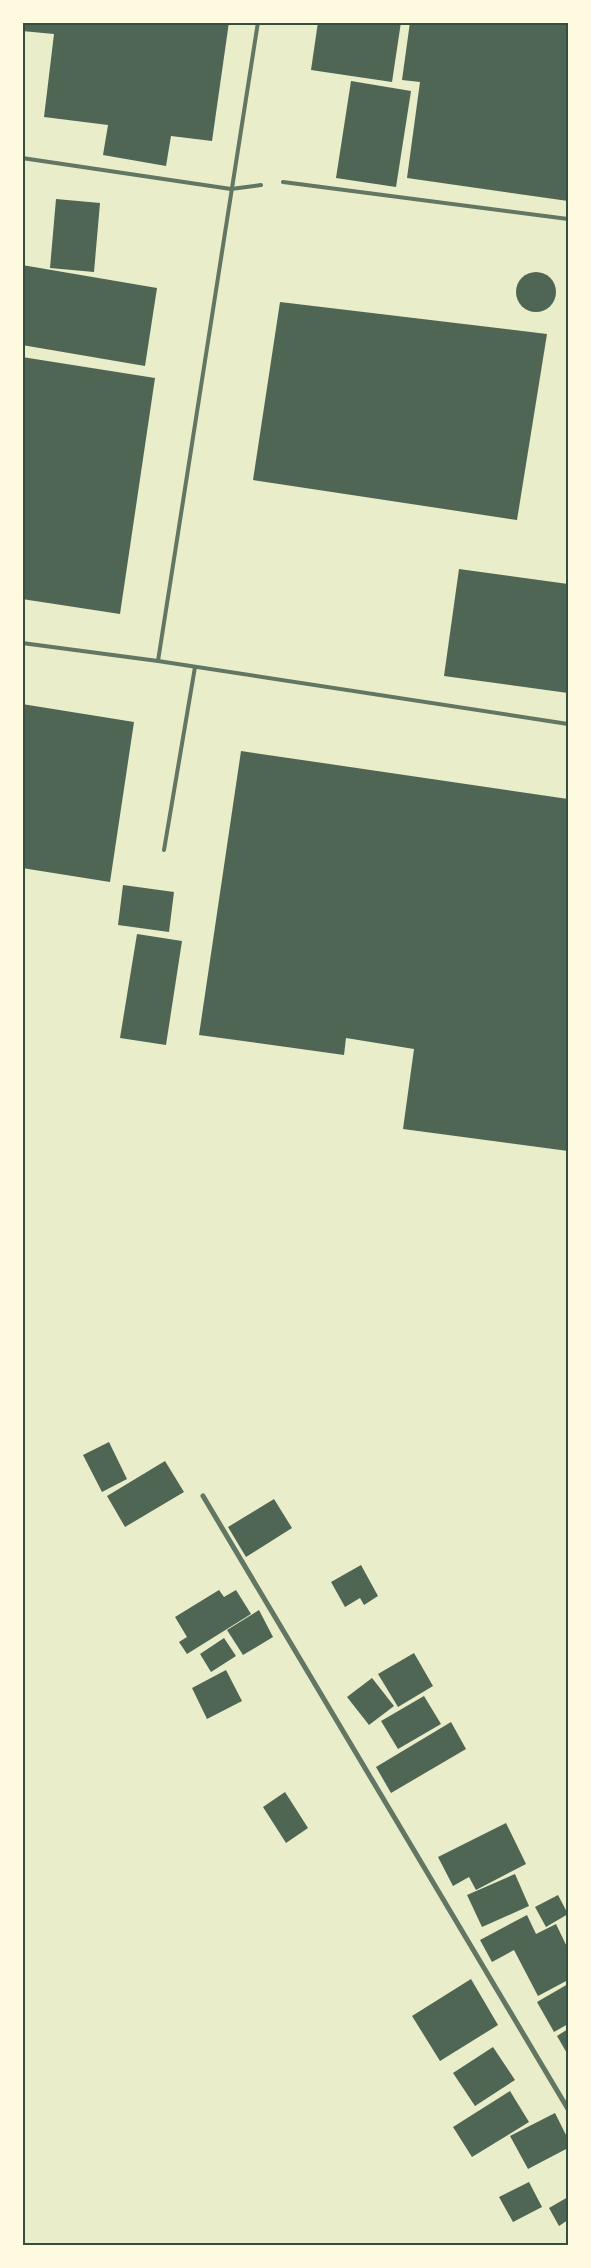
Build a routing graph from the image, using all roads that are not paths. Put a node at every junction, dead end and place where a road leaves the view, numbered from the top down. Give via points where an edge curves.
1 (258, 22) edge
2 (22, 158) edge
3 (283, 182) dead end
4 (262, 185) dead end
5 (231, 189) junction
6 (568, 219) edge
7 (22, 644) edge
8 (158, 661) junction
9 (195, 667) junction
10 (568, 724) edge
11 (164, 850) dead end
12 (203, 1496) dead end
13 (568, 2110) edge

1 - 5 lane
2 - 5 lane
3 - 6 lane
4 - 5 lane
5 - 8 lane
7 - 8 lane
8 - 9 lane
9 - 10 lane
9 - 11 lane
12 - 13 street

